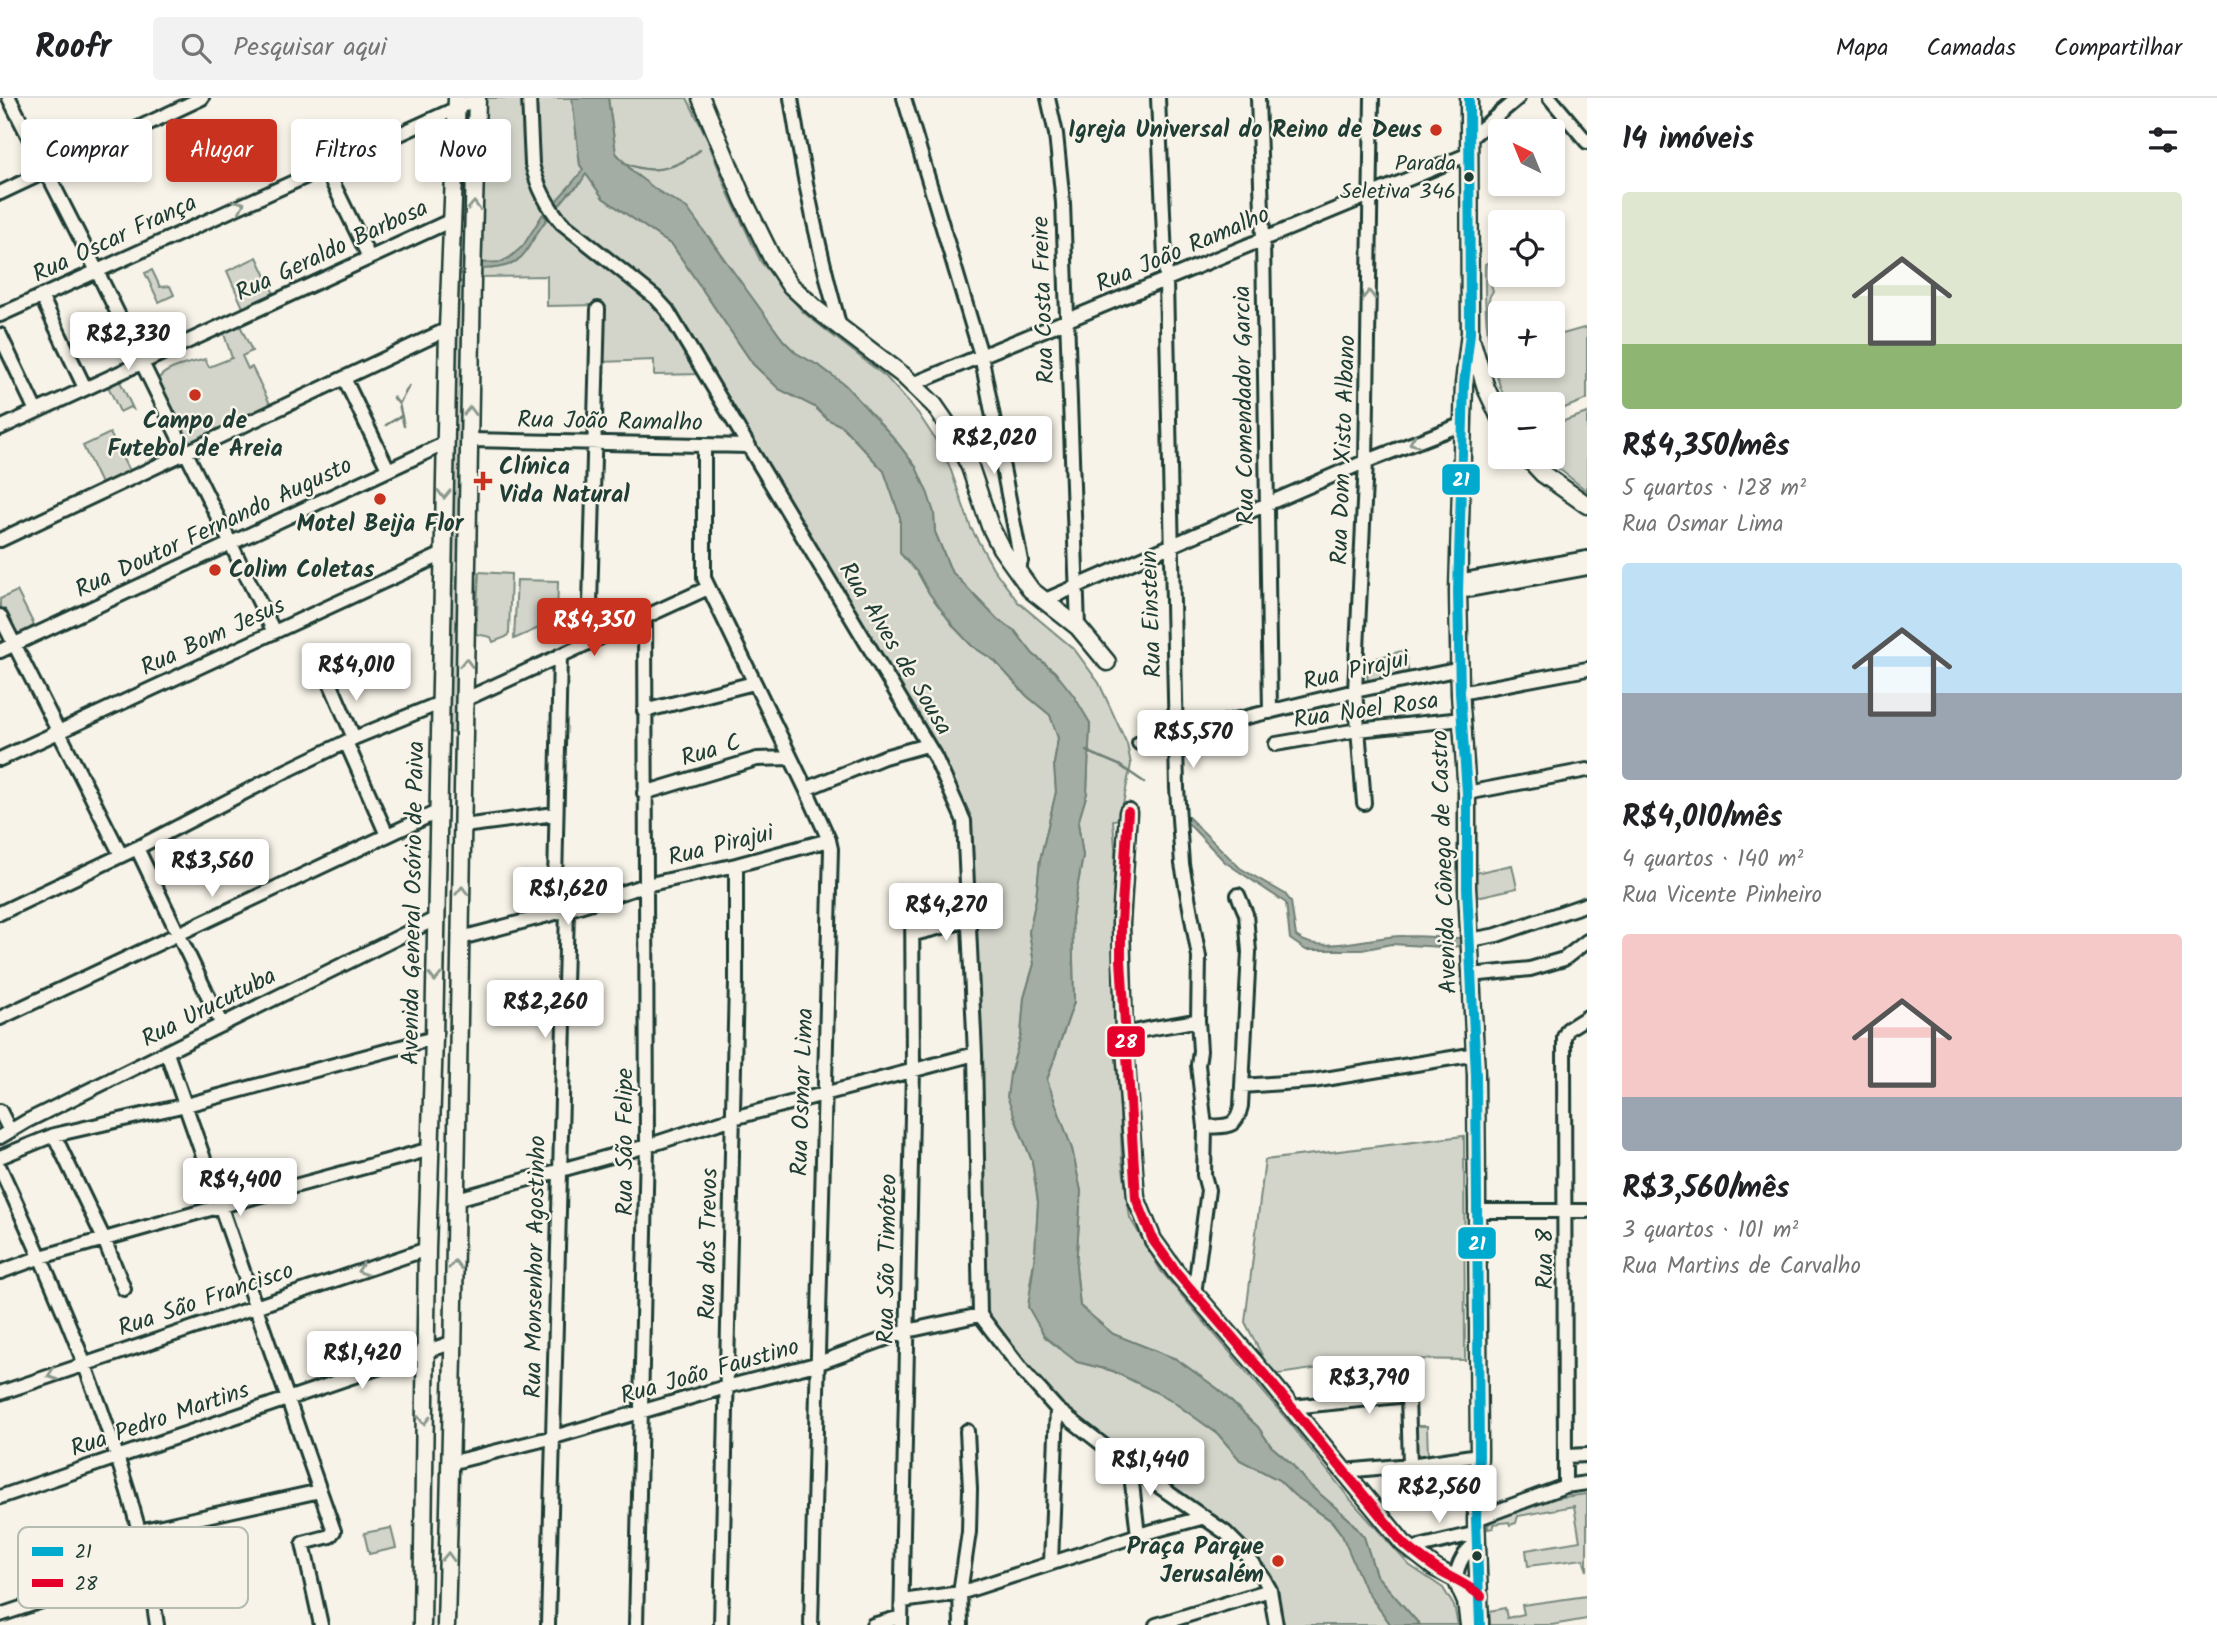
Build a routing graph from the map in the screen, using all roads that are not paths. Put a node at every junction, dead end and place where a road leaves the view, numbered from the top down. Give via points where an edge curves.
1 (9, 98) edge
2 (202, 98) edge
3 (477, 98) edge
4 (529, 98) edge
5 (701, 98) edge
6 (791, 98) edge
7 (904, 98) edge
8 (1048, 98) edge
9 (1158, 98) edge
10 (1258, 98) edge
11 (1372, 98) edge
12 (1469, 98) edge
13 (1518, 98) edge
14 (1550, 98) edge
15 (457, 104) edge
16 (21, 122) edge
17 (152, 122) edge
18 (401, 131) edge
19 (1587, 142) edge
20 (1469, 147) junction
21 (24, 182) edge
22 (51, 182) edge
23 (292, 182) edge
24 (332, 182) edge
25 (0, 193) edge
26 (1371, 196) junction
27 (454, 219) junction
28 (1263, 240) junction
29 (369, 257) junction
30 (97, 271) junction
31 (451, 279) junction
32 (472, 279) junction
33 (1166, 281) junction
34 (41, 296) junction
35 (598, 309) dead end
36 (0, 315) edge
37 (1068, 321) junction
38 (840, 328) junction
39 (448, 329) junction
40 (1470, 333) junction
41 (0, 335) edge
42 (981, 355) junction
43 (142, 362) junction
44 (344, 378) junction
45 (914, 384) junction
46 (85, 388) junction
47 (1488, 392) edge
48 (36, 411) junction
49 (1463, 424) junction
50 (0, 428) edge
51 (470, 440) junction
52 (596, 442) junction
53 (446, 443) junction
54 (704, 446) junction
55 (749, 446) junction
56 (186, 453) junction
57 (1366, 461) junction
58 (388, 469) junction
59 (1538, 469) edge
60 (1587, 505) edge
61 (1267, 506) junction
62 (0, 540) edge
63 (230, 543) junction
64 (1170, 548) junction
65 (443, 554) junction
66 (1587, 558) edge
67 (1569, 567) junction
68 (1587, 568) edge
69 (1016, 571) junction
70 (1076, 586) junction
71 (1458, 586) junction
72 (708, 588) junction
73 (1043, 601) junction
74 (0, 616) edge
75 (645, 617) junction
76 (1078, 627) junction
77 (274, 632) junction
78 (589, 642) junction
79 (14, 644) junction
80 (0, 651) edge
81 (560, 655) junction
82 (1107, 662) dead end
83 (1460, 669) junction
84 (1587, 669) edge
85 (328, 680) dead end
86 (754, 682) junction
87 (1355, 691) junction
88 (1460, 693) junction
89 (466, 699) junction
90 (440, 703) junction
91 (644, 711) junction
92 (1270, 712) junction
93 (1462, 719) junction
94 (440, 725) junction
95 (465, 726) junction
96 (1358, 730) junction
97 (58, 733) junction
98 (1177, 735) junction
99 (350, 740) junction
100 (1139, 743) dead end
101 (1276, 744) dead end
102 (928, 745) junction
103 (791, 758) junction
104 (0, 759) edge
105 (1587, 770) edge
106 (464, 784) junction
107 (439, 789) junction
108 (806, 789) junction
109 (644, 793) junction
110 (1467, 793) junction
111 (1364, 803) dead end
112 (439, 811) junction
113 (1128, 813) dead end
114 (555, 814) junction
115 (463, 826) junction
116 (387, 835) junction
117 (829, 840) junction
118 (136, 848) junction
119 (121, 855) junction
120 (736, 864) junction
121 (555, 883) dead end
122 (646, 885) junction
123 (912, 895) dead end
124 (1238, 895) dead end
125 (1587, 904) edge
126 (567, 910) junction
127 (0, 912) edge
128 (437, 918) junction
129 (970, 920) junction
130 (178, 934) junction
131 (914, 934) junction
132 (461, 938) junction
133 (1470, 940) junction
134 (1587, 941) edge
135 (1471, 975) junction
136 (1587, 1017) edge
137 (0, 1018) edge
138 (1198, 1020) junction
139 (222, 1025) junction
140 (1125, 1035) junction
141 (434, 1038) junction
142 (167, 1053) junction
143 (975, 1054) junction
144 (1476, 1054) junction
145 (913, 1069) junction
146 (1242, 1086) junction
147 (824, 1093) junction
148 (186, 1105) junction
149 (0, 1111) edge
150 (733, 1118) junction
151 (1205, 1127) junction
152 (4, 1135) edge
153 (54, 1135) junction
154 (647, 1146) junction
155 (431, 1149) junction
156 (4, 1155) edge
157 (0, 1168) edge
158 (558, 1172) junction
159 (457, 1199) junction
160 (221, 1206) junction
161 (1566, 1211) junction
162 (1587, 1211) edge
163 (1478, 1212) junction
164 (104, 1239) junction
165 (427, 1249) junction
166 (41, 1257) junction
167 (0, 1272) edge
168 (124, 1289) dead end
169 (1194, 1294) junction
170 (256, 1305) junction
171 (980, 1315) junction
172 (907, 1331) junction
173 (453, 1342) junction
174 (425, 1352) junction
175 (85, 1363) junction
176 (816, 1364) junction
177 (726, 1387) junction
178 (0, 1393) edge
179 (288, 1398) junction
180 (1292, 1407) junction
181 (1058, 1409) junction
182 (642, 1413) junction
183 (967, 1431) dead end
184 (554, 1437) junction
185 (1479, 1455) junction
186 (1587, 1455) edge
187 (119, 1456) junction
188 (1566, 1456) junction
189 (450, 1463) junction
190 (1410, 1465) junction
191 (1130, 1466) junction
192 (1344, 1471) junction
193 (1587, 1483) edge
194 (1565, 1486) junction
195 (320, 1490) junction
196 (0, 1497) edge
197 (1205, 1517) junction
198 (138, 1527) edge
199 (157, 1527) edge
200 (1477, 1531) junction
201 (1138, 1535) junction
202 (1410, 1549) junction
203 (1051, 1563) junction
204 (1456, 1579) junction
205 (1270, 1590) junction
206 (960, 1592) junction
207 (1480, 1597) junction
208 (902, 1601) junction
209 (21, 1608) edge
210 (0, 1615) edge
211 (901, 1621) edge
212 (321, 1625) edge
213 (422, 1625) edge
214 (446, 1625) edge
215 (548, 1625) edge
216 (636, 1625) edge
217 (721, 1625) edge
218 (811, 1625) edge
219 (873, 1625) edge
220 (961, 1625) edge
221 (1156, 1625) edge
222 (1276, 1625) edge
223 (1469, 1625) edge
224 (1480, 1625) edge

1 - 16 street
2 - 17 street
3 - 15 street, Rua Oscar França
32 -> 3 main road, Avenida General Osório de Paiva
4 - 55 street, Rua Alves de Sousa via 534,174 556,216 667,310
5 - 38 main road via 772,258 789,284
6 - 38 street
7 - 42 street
8 - 37 street, Rua Costa Freire via 1063,203
9 - 33 street, Rua Einstein
10 - 28 street, Rua Comendador Garcia
11 - 26 street, Rua Dom Xisto Albano
12 - 20 main road, Avenida Cônego de Castro
13 - 20 street, Rua João Ramalho
14 - 19 street
15 - 18 street, Rua Oscar França
15 - 27 main road, Avenida General Osório de Paiva
20 - 26 street, Rua João Ramalho
20 - 40 main road, Avenida Cônego de Castro
21 - 25 street
22 - 30 street
30 -> 23 street, Rua Oscar França
24 - 29 street
26 - 28 street, Rua João Ramalho
57 -> 26 street, Rua Dom Xisto Albano
27 - 29 street, Rua Geraldo Barbosa
27 - 31 main road, Avenida General Osório de Paiva
28 - 33 street, Rua João Ramalho
28 - 61 street, Rua Comendador Garcia
29 - 43 street, Rua Geraldo Barbosa
30 - 34 street, Rua Oscar França
30 - 43 street
31 - 32 main road
31 - 39 main road, Avenida General Osório de Paiva
51 -> 32 main road, Avenida General Osório de Paiva
33 - 37 street, Rua João Ramalho
33 - 64 street, Rua Einstein
34 - 36 street, Rua Oscar França
34 - 46 street
35 - 52 street
37 - 42 street, Rua João Ramalho
37 - 70 street, Rua Costa Freire
38 - 45 main road
39 - 44 street
39 - 53 main road, Avenida General Osório de Paiva
40 - 47 main road
40 - 49 main road, Avenida Cônego de Castro
41 - 48 street
42 - 45 street, Rua João Ramalho
42 - 69 street via 1021,561
43 - 46 street, Rua Geraldo Barbosa
43 - 56 street
44 - 56 street
44 - 58 street
45 - 69 main road via 952,431 990,526
46 - 48 street, Rua Geraldo Barbosa
48 - 50 street, Rua Geraldo Barbosa
49 -> 57 street
49 - 71 main road, Avenida Cônego de Castro
51 - 52 street, Rua João Ramalho
89 -> 51 main road, Avenida General Osório de Paiva
52 - 54 street, Rua João Ramalho
52 - 78 street
53 - 58 street, Rua Doutor Fernando Augusto
53 -> 65 main road, Avenida General Osório de Paiva
54 - 55 street, Rua João Ramalho
54 - 72 street, Rua Osmar Lima via 704,578
55 - 102 street, Rua Alves de Sousa
56 - 62 street
56 - 63 street
57 - 61 street
57 - 87 street, Rua Dom Xisto Albano
58 - 63 street, Rua Doutor Fernando Augusto
59 - 60 main road
61 - 64 street
61 - 92 street, Rua Comendador Garcia
63 - 77 street
63 - 79 street, Rua Doutor Fernando Augusto
64 - 70 street
64 - 98 street, Rua Einstein
65 - 77 street, Rua Bom Jesus
65 - 90 main road, Avenida General Osório de Paiva
66 - 67 street
67 - 68 street
67 - 71 street
69 - 73 main road
70 - 73 street
70 - 76 street, Rua Costa Freire
71 - 83 main road, Avenida Cônego de Castro
72 - 75 street
72 - 86 street, Rua Osmar Lima
73 - 76 main road
74 - 79 street
75 - 78 street
75 - 91 street, Rua São Felipe
76 - 82 main road
77 - 97 street, Rua Bom Jesus
78 - 81 street
79 - 80 street, Rua Doutor Fernando Augusto
79 - 97 street
81 - 89 street
81 - 114 street
83 - 87 street, Rua Pirajui
83 - 88 main road, Avenida Cônego de Castro
84 - 88 street
85 - 99 street
86 - 91 street
86 - 103 street, Rua Osmar Lima
87 - 92 street, Rua Pirajui
87 - 96 street, Rua Dom Xisto Albano
88 - 93 main road, Avenida Cônego de Castro
89 - 95 main road, Avenida General Osório de Paiva
90 - 94 main road, Avenida General Osório de Paiva
90 - 99 street
91 - 109 street, Rua São Felipe
92 - 98 street, Rua Pirajui
93 - 96 street, Rua Noel Rosa
93 - 110 main road, Avenida Cônego de Castro
94 - 95 main road via 446,734 456,737
94 - 107 main road, Avenida General Osório de Paiva
95 - 106 main road, Avenida General Osório de Paiva
96 - 101 street, Rua Noel Rosa
96 - 111 street, Rua Dom Xisto Albano
97 - 104 street, Rua Bom Jesus
97 - 119 street
98 - 100 street, Rua Pirajui
98 - 138 street, Rua Einstein via 1182,864 1199,957
99 - 116 street
99 - 118 street
102 - 108 street via 884,757
102 - 129 street, Rua Alves de Sousa via 964,821
103 - 108 street, Rua Osmar Lima
103 - 109 street, Rua C via 757,759
105 - 110 street
106 - 107 main road via 450,778
106 - 115 main road, Avenida General Osório de Paiva
107 - 112 main road, Avenida General Osório de Paiva
108 - 117 street, Rua Osmar Lima
109 - 122 street, Rua São Felipe
110 - 133 main road, Avenida Cônego de Castro
112 - 116 street
112 - 128 main road, Avenida General Osório de Paiva
113 - 140 main road via 1121,923
114 - 115 street
114 - 121 street
132 -> 115 main road, Avenida General Osório de Paiva
116 - 130 street
117 - 120 street, Rua Pirajui
117 - 147 street, Rua Osmar Lima
118 - 119 street
118 - 130 street
119 - 127 street
120 - 122 street, Rua Pirajui
120 - 150 street, Rua dos Trevos
122 - 126 street, Rua Pirajui
122 - 154 street, Rua São Felipe
123 - 131 street, Rua São Timóteo
124 - 146 street via 1246,914 1249,952
125 - 133 street
126 - 132 street, Rua Pirajui
126 - 158 street, Rua Monsenhor Agostinho
128 - 139 street, Rua Urucutuba
128 -> 141 main road, Avenida General Osório de Paiva
129 - 131 street
129 - 143 street, Rua Alves de Sousa
130 - 137 street
130 - 139 street
131 - 145 street, Rua São Timóteo
132 - 159 main road, Avenida General Osório de Paiva
133 - 135 main road, Avenida Cônego de Castro
134 - 135 street via 1564,959 1541,966
135 - 144 main road, Avenida Cônego de Castro
136 - 161 street, Rua 8 via 1566,1031
138 - 140 street
138 - 151 street, Rua Einstein
139 - 142 street, Rua Urucutuba
140 - 169 main road via 1136,1198 1153,1240
141 - 148 street
141 - 155 main road, Avenida General Osório de Paiva
142 - 148 street
142 - 152 street, Rua Urucutuba
143 - 145 street
143 - 171 street, Rua Alves de Sousa
144 - 146 street via 1313,1081
144 - 163 main road, Avenida Cônego de Castro
145 - 147 street
145 - 172 street, Rua São Timóteo
146 - 151 street via 1237,1121
147 - 150 street
147 - 176 street, Rua Osmar Lima
148 - 153 street
148 - 160 street
149 - 152 street
150 - 154 street
150 - 177 street, Rua dos Trevos
151 - 169 street, Rua Einstein via 1208,1190
152 - 156 street
153 - 156 street
153 - 164 street
154 - 158 street
154 - 182 street, Rua São Felipe
155 - 160 street
155 - 165 main road, Avenida General Osório de Paiva
157 - 166 street
158 - 159 street
158 - 184 street, Rua Monsenhor Agostinho
173 -> 159 main road, Avenida General Osório de Paiva
160 - 164 street
160 - 170 street
161 - 162 street
161 - 163 street
161 - 188 street, Rua 8
163 - 185 main road, Avenida Cônego de Castro
164 - 166 street
164 - 168 street
165 -> 170 street, Rua São Francisco
165 - 174 main road, Avenida General Osório de Paiva
166 - 167 street
166 - 175 street
169 - 180 main road
170 - 175 street, Rua São Francisco
170 - 179 street
171 - 172 street, Rua João Faustino
171 - 181 street
172 - 176 street, Rua João Faustino
172 - 208 street, Rua São Timóteo
173 - 174 street, Rua Pedro Martins
173 - 189 main road, Avenida General Osório de Paiva
174 - 179 street, Rua Pedro Martins
174 -> 213 main road, Avenida General Osório de Paiva
175 -> 178 street, Rua São Francisco
175 - 187 street
176 - 177 street, Rua João Faustino
176 - 218 street, Rua Osmar Lima
177 - 182 street, Rua João Faustino
177 - 217 street, Rua dos Trevos
179 - 187 street, Rua Pedro Martins
179 - 195 street
180 - 190 street via 1408,1395
180 - 192 main road
181 - 191 street
181 - 203 street
182 - 184 street, Rua João Faustino
182 - 216 street, Rua São Felipe
183 - 206 street via 969,1532
184 - 189 street, Rua João Faustino
184 - 215 street, Rua Monsenhor Agostinho
185 - 190 street
185 - 200 main road, Avenida Cônego de Castro
186 - 188 street
187 - 196 street, Rua Pedro Martins
187 - 198 street
188 - 194 street, Rua 8
214 -> 189 main road, Avenida General Osório de Paiva
190 - 192 street
191 - 197 street
191 - 201 street
192 - 202 main road
193 - 194 street
194 - 200 street
195 - 199 street
195 - 212 street via 334,1532 303,1545
197 - 201 street
197 - 205 street via 1242,1549
200 - 202 street
200 - 204 street
200 - 207 main road, Avenida Cônego de Castro
201 - 203 street
202 - 204 main road
203 - 206 street
204 - 207 street
204 - 223 main road
205 - 221 street
205 - 222 street
206 - 208 street
206 - 220 street
207 - 224 main road, Avenida Cônego de Castro
208 - 211 street, Rua São Timóteo
209 - 210 street
211 - 219 street

